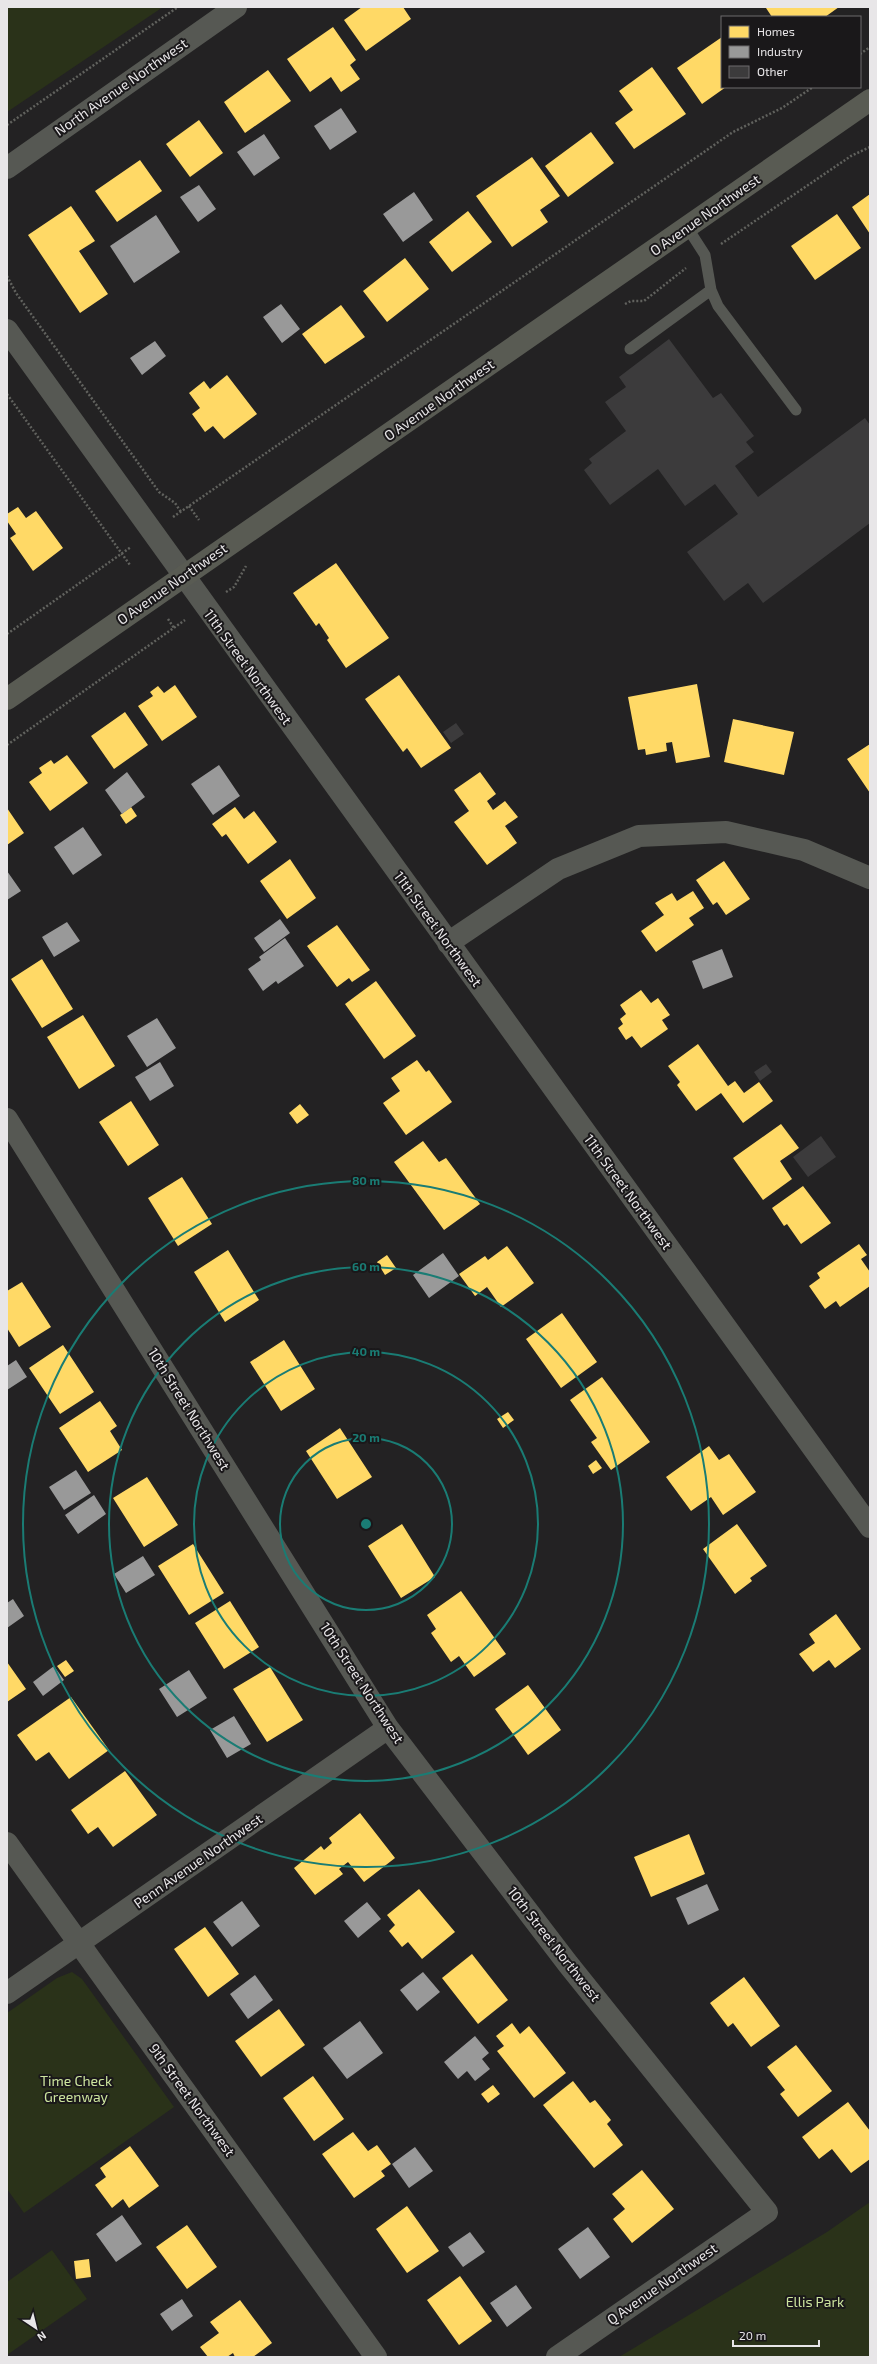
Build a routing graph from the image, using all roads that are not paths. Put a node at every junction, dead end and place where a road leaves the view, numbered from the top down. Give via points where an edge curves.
1 (236, 7) edge
2 (870, 100) edge
3 (7, 168) edge
4 (687, 227) junction
5 (711, 290) junction
6 (7, 330) edge
7 (630, 349) dead end
8 (796, 410) dead end
9 (183, 577) junction
10 (7, 699) edge
11 (870, 878) edge
12 (448, 943) junction
13 (7, 1119) edge
14 (870, 1527) edge
15 (388, 1728) junction
16 (7, 1843) edge
17 (79, 1943) junction
18 (7, 1993) edge
19 (767, 2212) joint
20 (376, 2357) edge
21 (557, 2357) edge

1 - 3 street, North Avenue Northwest
2 - 4 street, O Avenue Northwest
4 - 5 lane via 705,255
4 - 9 street, O Avenue Northwest
5 - 7 lane
5 - 8 lane via 718,306
6 - 9 street, 11th Street Northwest
9 - 10 street, O Avenue Northwest
9 - 12 street, 11th Street Northwest
11 - 12 street via 804,850 726,832 639,836 558,869
12 - 14 street, 11th Street Northwest
13 - 15 street, 10th Street Northwest
15 - 17 street, Penn Avenue Northwest
15 - 19 street, 10th Street Northwest via 568,1964
16 - 17 street, 9th Street Northwest
17 - 18 street, Penn Avenue Northwest
17 - 20 street, 9th Street Northwest
19 - 21 street, Q Avenue Northwest

